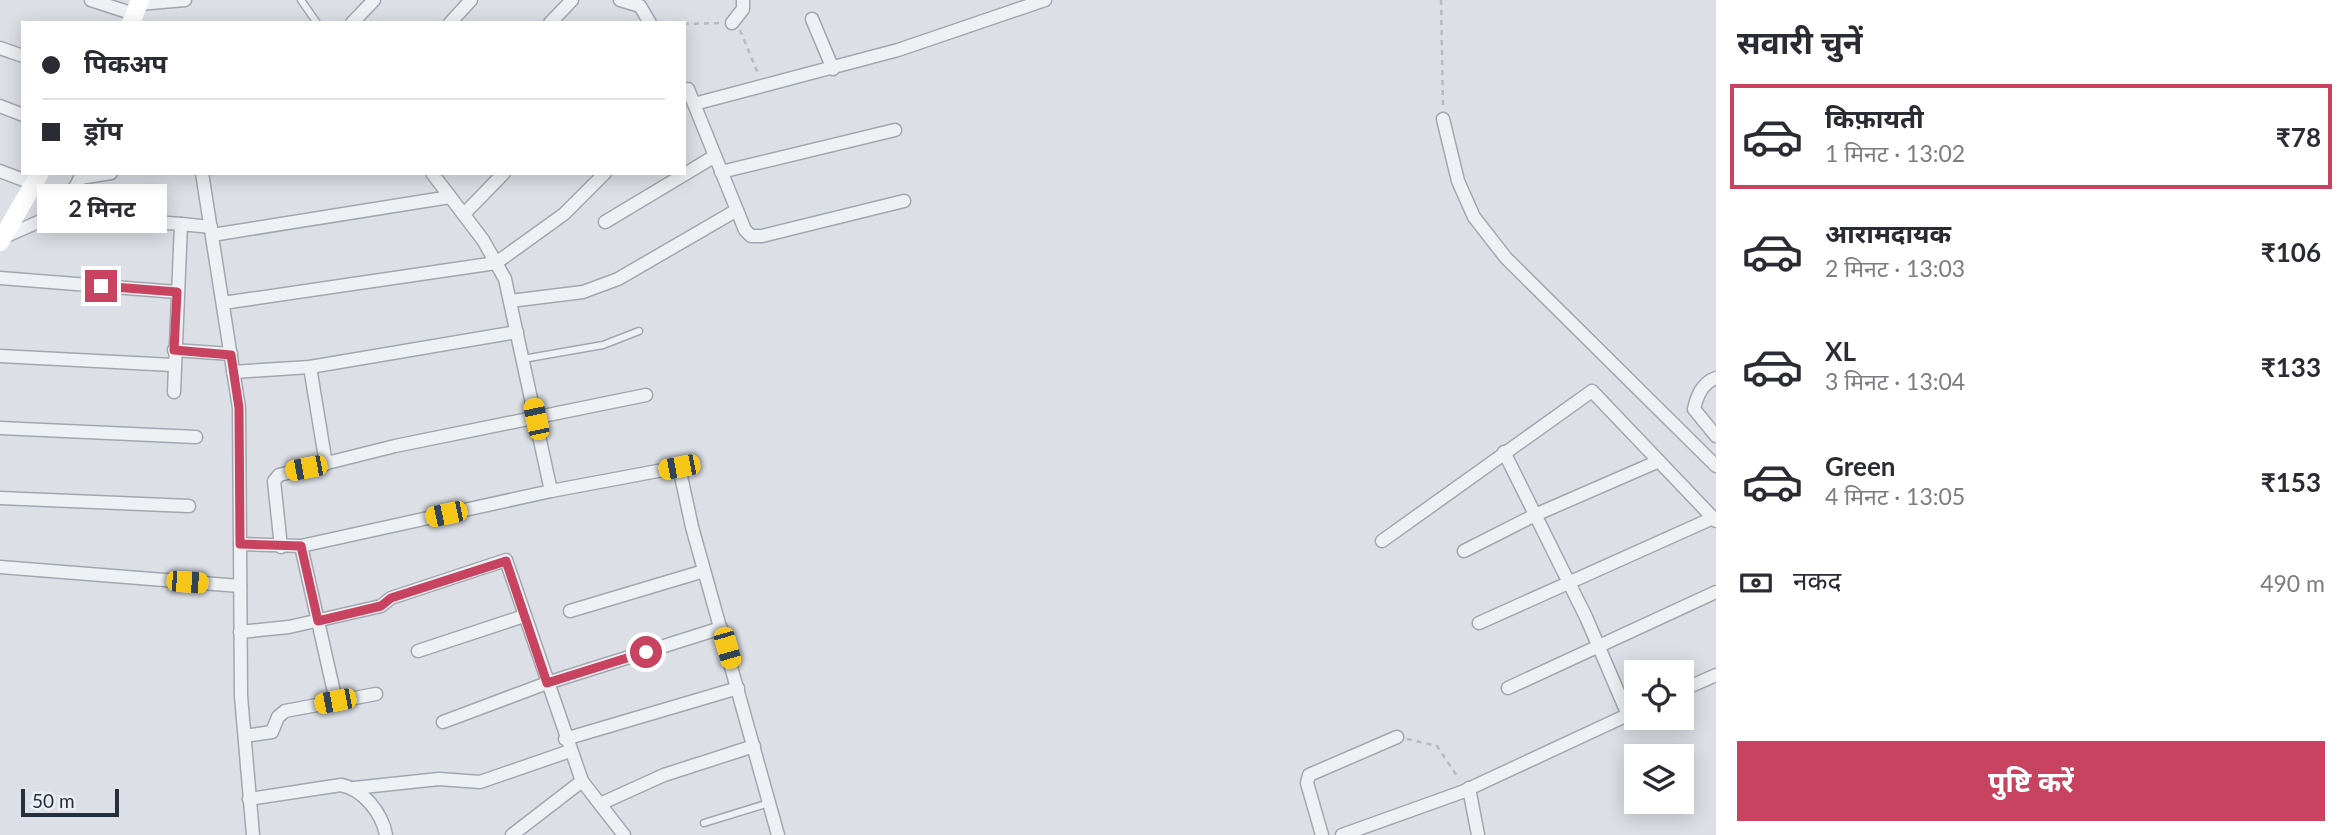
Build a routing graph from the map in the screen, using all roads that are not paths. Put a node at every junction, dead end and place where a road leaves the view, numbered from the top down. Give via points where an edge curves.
1 (90, 0) edge
2 (185, 0) edge
3 (301, 0) edge
4 (374, 0) edge
5 (471, 0) edge
6 (572, 0) edge
7 (620, 0) edge
8 (1045, 0) edge
9 (746, 1) edge
10 (645, 3) edge
11 (136, 10) edge
12 (812, 19) dead end
13 (316, 21) edge
14 (354, 21) edge
15 (452, 21) edge
16 (553, 21) edge
17 (650, 21) edge
18 (733, 23) road end
19 (0, 48) edge
20 (21, 55) edge
21 (833, 69) junction
22 (686, 88) edge
23 (694, 104) junction
24 (0, 106) edge
25 (21, 115) edge
26 (1443, 119) road end
27 (895, 130) dead end
28 (715, 156) junction
29 (0, 171) edge
30 (686, 173) edge
31 (721, 173) junction
32 (202, 175) edge
33 (434, 175) edge
34 (502, 175) edge
35 (603, 175) edge
36 (683, 175) edge
37 (81, 176) edge
38 (37, 179) edge
39 (450, 197) junction
40 (904, 201) dead end
41 (68, 209) junction
42 (737, 210) junction
43 (464, 214) junction
44 (605, 222) dead end
45 (181, 224) junction
46 (211, 231) junction
47 (1, 238) edge
48 (496, 263) junction
49 (0, 278) edge
50 (177, 292) junction
51 (510, 301) junction
52 (223, 303) junction
53 (639, 331) dead end
54 (517, 332) junction
55 (174, 350) junction
56 (231, 355) junction
57 (0, 356) edge
58 (523, 359) junction
59 (173, 365) junction
60 (310, 368) junction
61 (233, 372) junction
62 (1716, 378) edge
63 (174, 392) dead end
64 (646, 395) dead end
65 (536, 419) junction
66 (0, 428) edge
67 (1716, 436) edge
68 (196, 437) dead end
69 (1504, 452) junction
70 (1659, 461) junction
71 (326, 464) junction
72 (1716, 466) edge
73 (551, 491) junction
74 (0, 498) edge
75 (189, 506) dead end
76 (1535, 515) junction
77 (1715, 519) edge
78 (1381, 541) dead end
79 (240, 544) junction
80 (301, 546) junction
81 (281, 547) junction
82 (1464, 551) dead end
83 (0, 567) edge
84 (704, 571) junction
85 (1568, 581) junction
86 (240, 586) junction
87 (1716, 592) edge
88 (570, 611) dead end
89 (524, 616) junction
90 (318, 621) junction
91 (1479, 624) dead end
92 (721, 628) junction
93 (240, 632) junction
94 (1598, 645) junction
95 (418, 651) dead end
96 (1716, 675) edge
97 (547, 683) junction
98 (1694, 685) edge
99 (738, 688) junction
100 (1508, 688) dead end
101 (376, 694) dead end
102 (1624, 697) edge
103 (335, 701) junction
104 (1624, 717) edge
105 (443, 722) dead end
106 (245, 736) junction
107 (1397, 737) road end
108 (568, 745) junction
109 (754, 746) junction
110 (582, 781) junction
111 (354, 788) junction
112 (1469, 789) junction
113 (249, 799) junction
114 (769, 803) junction
115 (600, 804) junction
116 (704, 822) dead end
117 (617, 832) edge
118 (253, 835) edge
119 (386, 835) edge
120 (512, 835) edge
121 (778, 835) edge
122 (1322, 835) edge
123 (1342, 835) edge
124 (1478, 835) edge

1 - 11 street
2 - 11 street
3 - 13 lane
4 - 14 street
5 - 15 street
6 - 16 street
7 - 10 street
8 - 21 street
9 - 18 street
10 - 17 street
12 - 21 street
19 - 20 street
21 - 23 street
22 - 23 street
23 - 28 street
24 - 25 street
26 - 72 street via 1458,181 1474,217 1506,258
27 - 31 street
28 - 30 street
28 - 31 street
29 - 38 street
31 - 42 street
32 - 46 street
33 - 39 street
34 - 43 street
35 - 48 street via 564,214
36 - 44 street
37 - 41 street
38 - 47 street
39 - 43 street
39 - 46 street
40 - 42 street via 762,236 751,236 745,230
41 - 45 street via 77,216
41 - 47 street
42 - 51 street via 618,279 583,292
43 - 48 street
45 - 46 street
45 - 50 street
46 - 52 street
48 - 51 street
48 - 52 street
49 - 50 street
50 - 55 street
51 - 54 street
52 - 56 street
53 - 58 lane via 604,345
54 - 58 street
54 - 60 street
55 - 56 street
55 - 59 street
56 - 61 street
57 - 59 street
58 - 65 street
59 - 63 street
60 - 61 street
60 - 71 street
61 - 79 street via 239,408
62 - 67 street via 1696,396 1694,409
64 - 65 street
65 - 71 street
65 - 73 street
66 - 68 street
69 - 70 street via 1592,391
69 - 76 street
69 - 78 street
70 - 76 street
70 - 77 street
71 - 81 street via 286,472 274,481
73 - 80 street
73 - 84 street via 679,467
74 - 75 street
76 - 82 street
76 - 85 street
77 - 85 street
79 - 81 street
79 - 86 street
80 - 81 street
80 - 90 street
83 - 86 street
84 - 88 street
84 - 92 street
85 - 91 street
85 - 94 street
86 - 93 street
87 - 94 street
89 - 90 street via 506,561 391,598 381,606
89 - 95 street
89 - 97 street
90 - 93 street
90 - 103 street
92 - 97 street
92 - 99 street
93 - 106 street
94 - 100 street
94 - 102 street
96 - 98 street
97 - 105 street
97 - 108 street
99 - 108 street
99 - 109 street
101 - 103 street
103 - 106 street via 285,711 272,732
104 - 112 street
106 - 113 street
107 - 122 street via 1309,775 1307,783
108 - 110 street
108 - 111 street via 480,782 439,779
109 - 114 street
109 - 115 street via 664,775
110 - 115 street
110 - 120 street
111 - 113 street via 341,785
111 - 119 street via 379,814
112 - 123 street
112 - 124 street
113 - 118 street
114 - 116 lane
114 - 121 street
115 - 117 street

